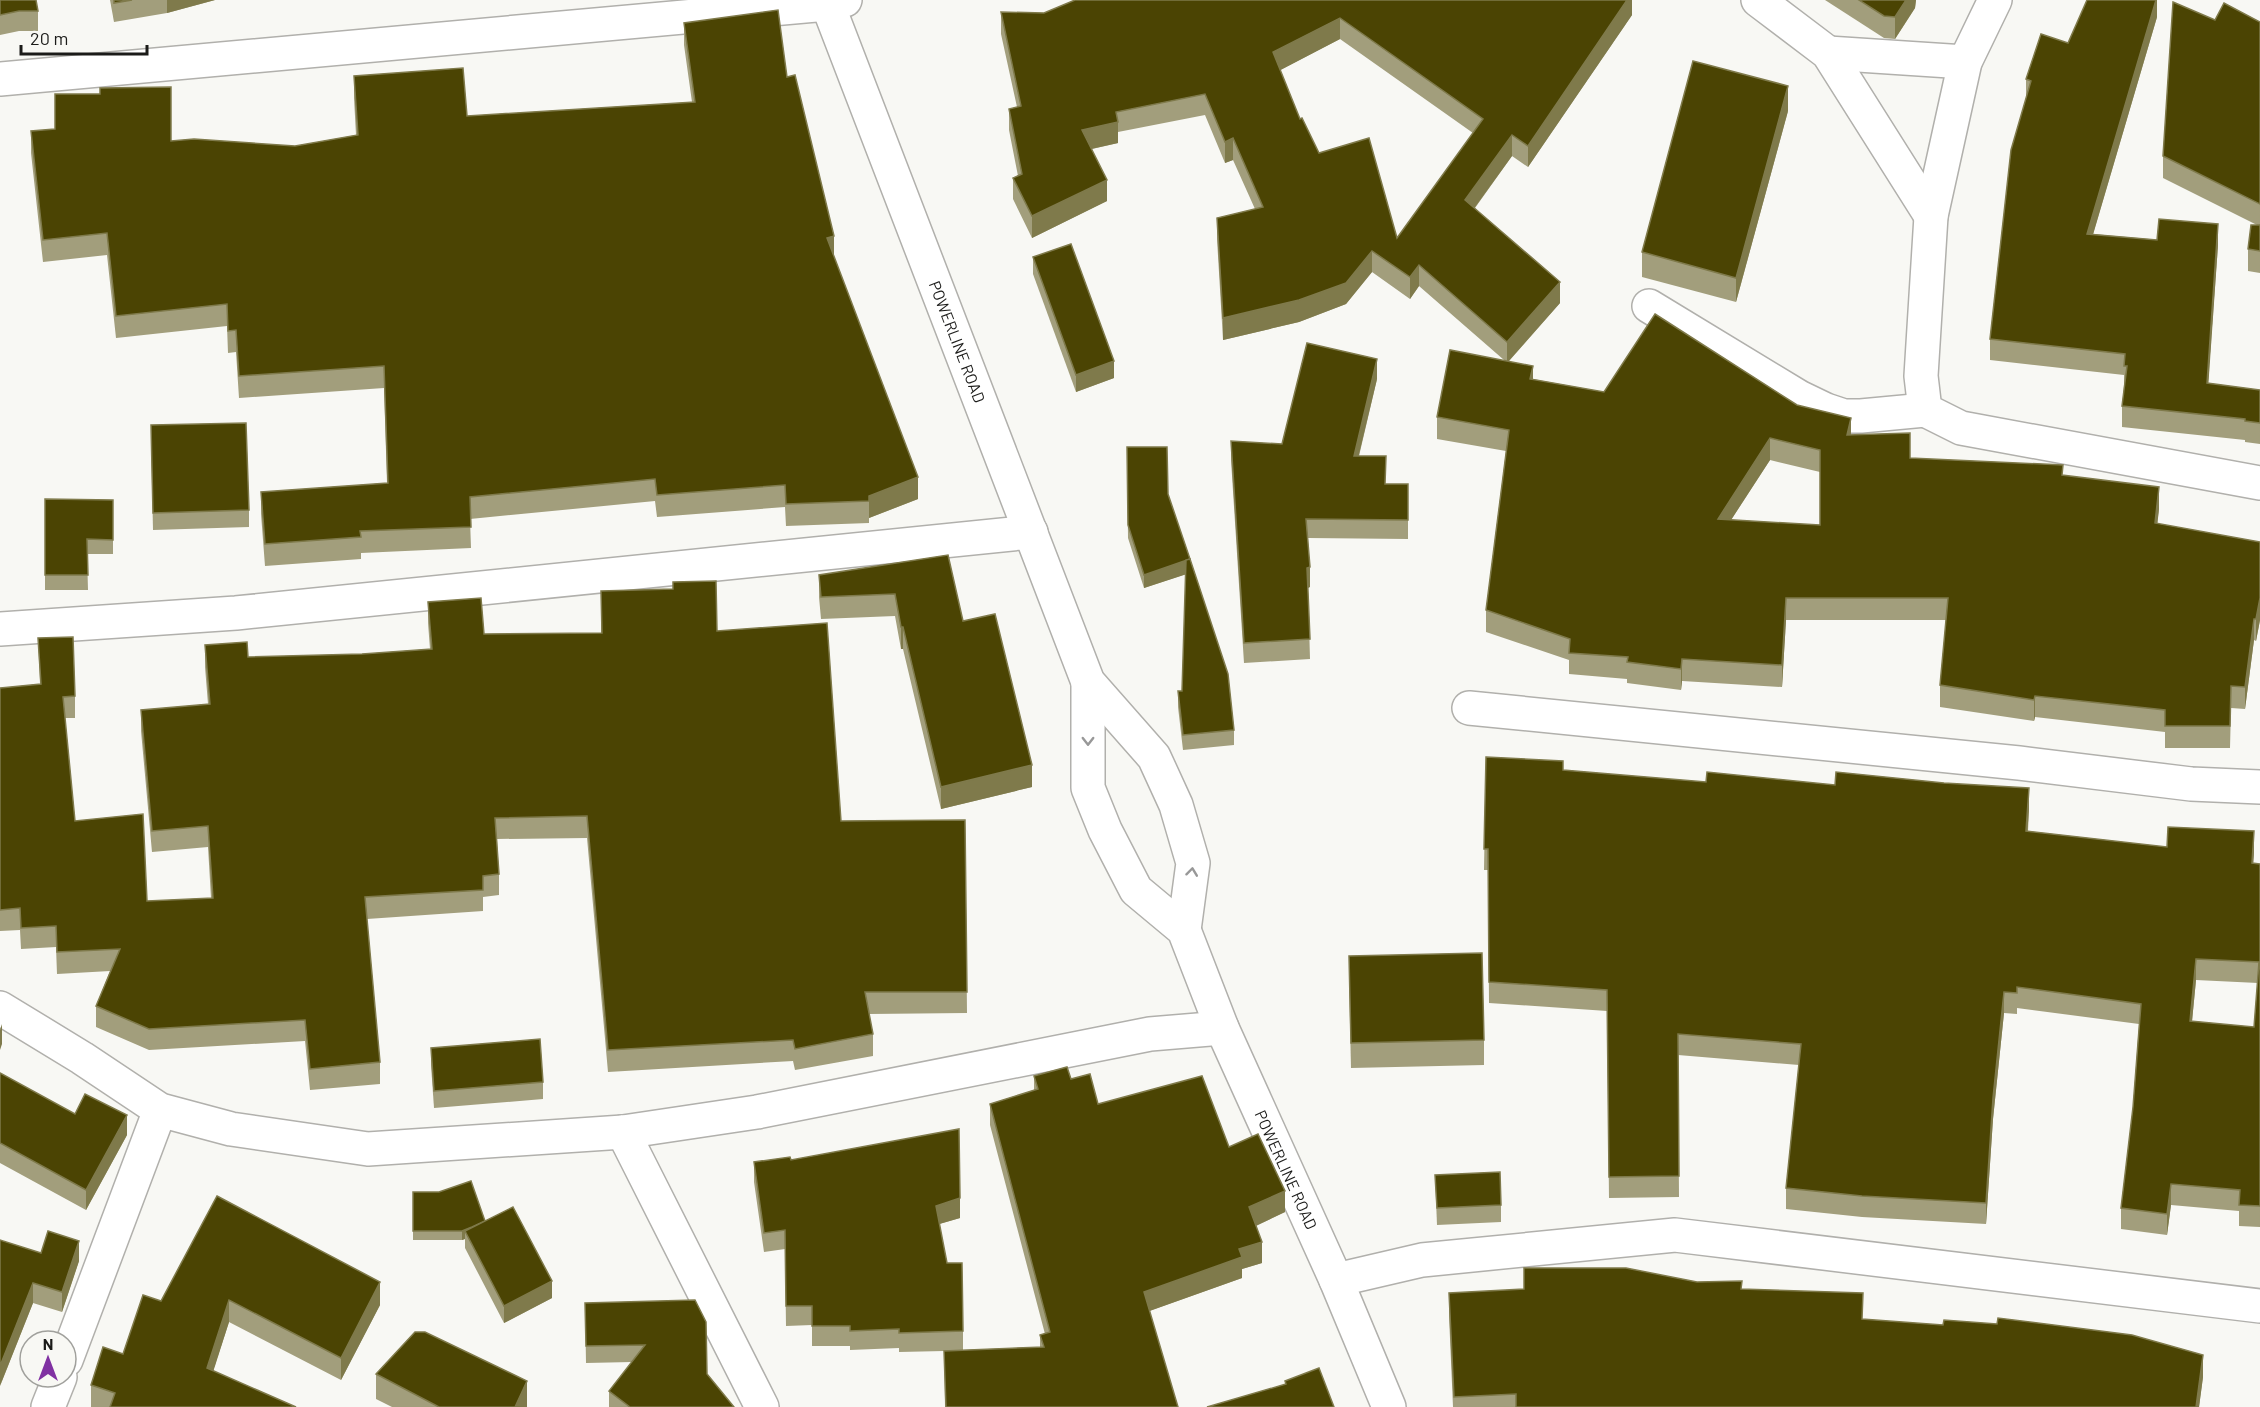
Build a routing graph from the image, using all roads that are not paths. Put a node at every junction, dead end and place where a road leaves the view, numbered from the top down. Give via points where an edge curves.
1 (1758, 0) edge
2 (1995, 0) edge
3 (833, 1) edge
4 (1828, 53) junction
5 (1965, 62) junction
6 (0, 79) edge
7 (1930, 216) junction
8 (1649, 306) dead end
9 (1925, 410) junction
10 (2260, 483) edge
11 (1031, 532) junction
12 (0, 629) edge
13 (1088, 682) junction
14 (1469, 708) dead end
15 (2260, 787) edge
16 (1184, 930) junction
17 (0, 1008) edge
18 (1222, 1028) junction
19 (160, 1110) junction
20 (623, 1132) junction
21 (1336, 1280) junction
22 (2260, 1306) edge
23 (78, 1329) edge
24 (55, 1389) edge
25 (48, 1407) edge
26 (762, 1407) edge
27 (1389, 1407) edge

1 - 4 street
2 - 5 street
3 - 6 street
3 - 11 street, POWERLINE ROAD
4 - 5 street
4 - 7 street
5 - 7 street
7 - 9 street via 1922,376
8 - 9 street via 1826,410 1861,416
9 - 10 street via 1961,428
11 - 12 street via 248,612
11 - 13 street, POWERLINE ROAD
16 -> 13 street, POWERLINE ROAD via 1193,862 1176,805 1154,757
13 -> 16 street, POWERLINE ROAD via 1088,788 1136,890
14 - 15 street
16 - 18 street, POWERLINE ROAD
17 - 19 street
18 - 20 street via 1150,1034 757,1112
18 - 21 street, POWERLINE ROAD
19 - 20 street via 231,1129 368,1149
19 - 23 street
20 - 26 street
21 - 22 street via 1422,1260 1675,1235
21 - 27 street, POWERLINE ROAD
24 - 25 street

